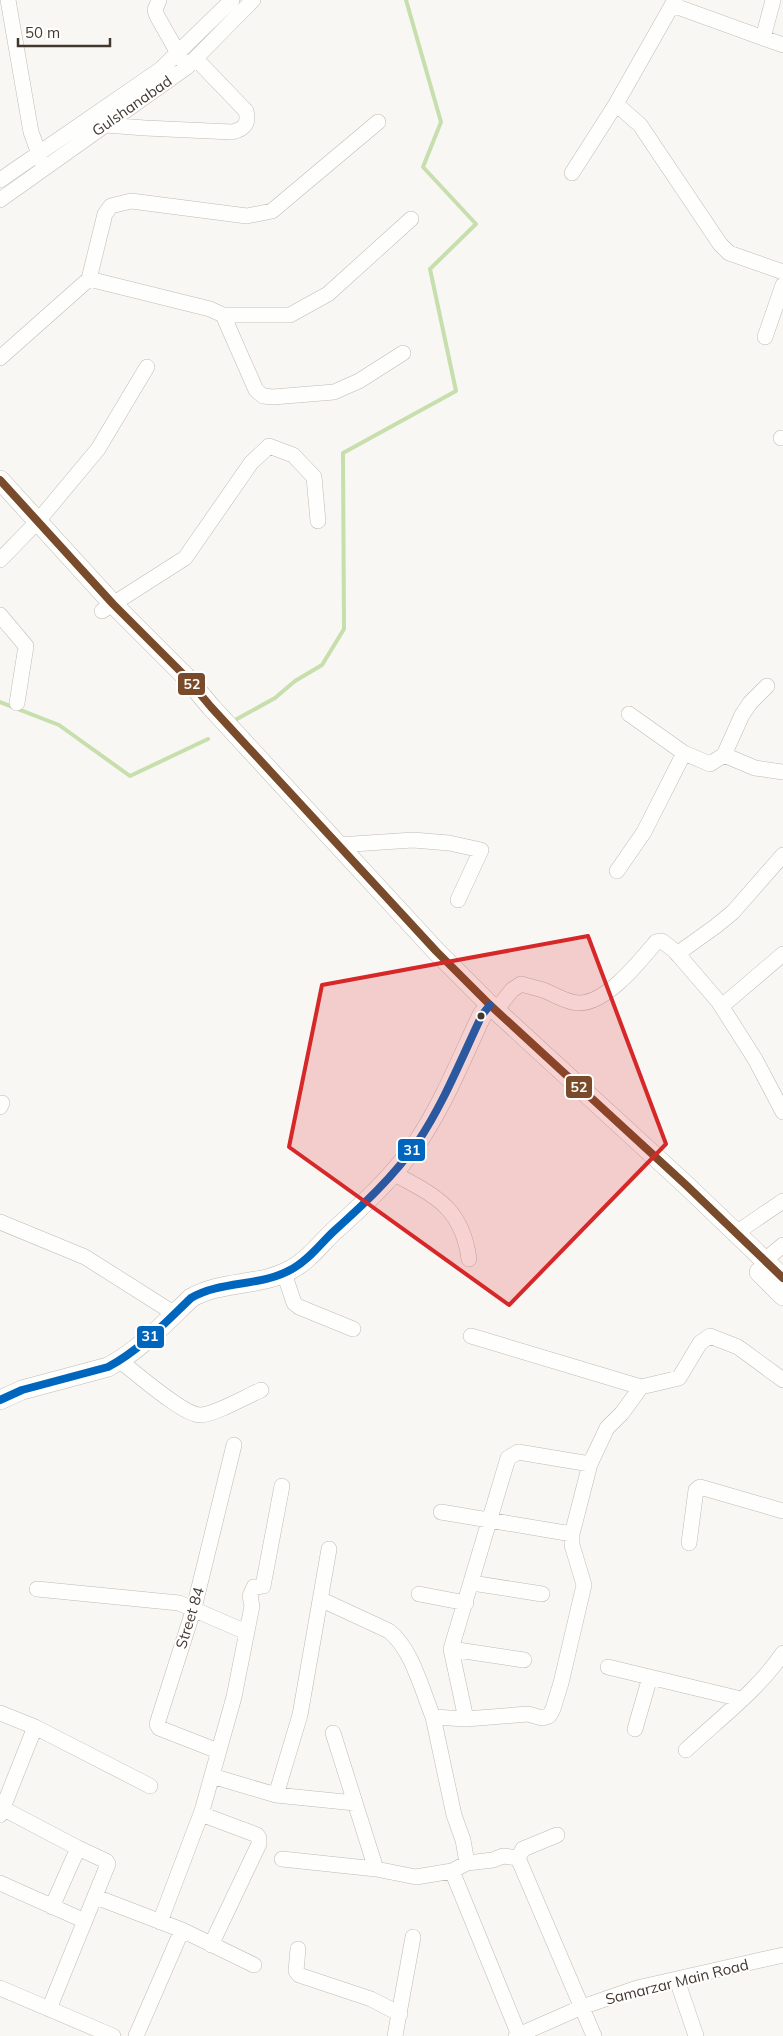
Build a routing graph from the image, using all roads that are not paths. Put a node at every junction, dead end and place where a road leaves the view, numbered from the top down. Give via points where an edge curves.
1 (8, 0) edge
2 (159, 0) edge
3 (232, 0) edge
4 (254, 0) edge
5 (773, 0) edge
6 (673, 3) edge
7 (763, 38) junction
8 (783, 45) edge
9 (178, 53) junction
10 (192, 63) junction
11 (616, 104) junction
12 (378, 122) dead end
13 (106, 125) junction
14 (42, 161) junction
15 (572, 173) dead end
16 (0, 180) edge
17 (0, 200) edge
18 (411, 219) dead end
19 (783, 272) edge
20 (89, 278) junction
21 (783, 285) edge
22 (223, 315) junction
23 (765, 337) dead end
24 (403, 353) dead end
25 (0, 358) edge
26 (148, 367) dead end
27 (0, 480) edge
28 (0, 499) edge
29 (318, 521) dead end
30 (34, 526) junction
31 (0, 560) edge
32 (108, 607) junction
33 (0, 615) edge
34 (767, 686) dead end
35 (17, 703) dead end
36 (629, 714) dead end
37 (684, 753) junction
38 (724, 755) junction
39 (783, 772) edge
40 (338, 845) junction
41 (783, 855) edge
42 (617, 871) dead end
43 (458, 900) dead end
44 (677, 954) junction
45 (783, 954) edge
46 (722, 1006) junction
47 (489, 1010) junction
48 (783, 1112) edge
49 (393, 1173) junction
50 (783, 1201) edge
51 (0, 1222) edge
52 (736, 1233) junction
53 (783, 1245) edge
54 (468, 1258) dead end
55 (765, 1260) junction
56 (284, 1273) junction
57 (783, 1278) edge
58 (783, 1296) edge
59 (175, 1314) junction
60 (353, 1329) dead end
61 (471, 1336) dead end
62 (120, 1360) junction
63 (783, 1380) edge
64 (641, 1387) junction
65 (261, 1390) dead end
66 (0, 1400) edge
67 (234, 1444) dead end
68 (590, 1464) junction
69 (282, 1486) dead end
70 (783, 1511) edge
71 (441, 1512) dead end
72 (490, 1519) junction
73 (572, 1534) junction
74 (689, 1543) dead end
75 (329, 1549) dead end
76 (472, 1583) junction
77 (37, 1589) dead end
78 (419, 1594) dead end
79 (542, 1594) dead end
80 (320, 1599) junction
81 (466, 1603) junction
82 (194, 1608) junction
83 (246, 1632) junction
84 (451, 1649) junction
85 (783, 1653) edge
86 (524, 1660) dead end
87 (608, 1667) dead end
88 (650, 1677) junction
89 (741, 1699) junction
90 (0, 1713) edge
91 (433, 1717) junction
92 (466, 1719) junction
93 (35, 1728) junction
94 (635, 1729) dead end
95 (333, 1733) dead end
96 (686, 1750) dead end
97 (218, 1751) junction
98 (212, 1776) junction
99 (150, 1786) dead end
100 (276, 1795) junction
101 (355, 1803) junction
102 (1, 1810) edge
103 (201, 1814) junction
104 (557, 1835) dead end
105 (78, 1848) junction
106 (518, 1858) junction
107 (282, 1859) dead end
108 (467, 1863) junction
109 (376, 1869) junction
110 (452, 1871) junction
111 (0, 1883) edge
112 (96, 1897) junction
113 (52, 1906) junction
114 (85, 1921) junction
115 (160, 1922) junction
116 (182, 1930) junction
117 (413, 1938) dead end
118 (211, 1945) junction
119 (298, 1949) dead end
120 (783, 1955) edge
121 (254, 1965) dead end
122 (677, 1980) junction
123 (0, 1988) edge
124 (582, 2007) junction
125 (49, 2009) junction
126 (400, 2014) junction
127 (103, 2034) edge
128 (136, 2036) edge
129 (395, 2036) edge
130 (518, 2036) edge
131 (594, 2036) edge
132 (696, 2036) edge

1 - 14 street via 30,132
2 - 9 street via 155,10 157,16
3 - 9 street, Gulshanabad
4 - 10 street, Gulshanabad
5 - 7 street
6 - 7 street
6 - 11 street
7 - 8 street
9 - 10 street
9 - 14 street, Gulshanabad
10 - 13 street, Gulshanabad
10 - 13 street via 246,110 248,118 241,130
11 - 15 street
11 - 19 street via 640,125 720,244 729,253
12 - 20 street via 272,211 247,216 130,201 111,206 105,214
13 - 14 street, Gulshanabad
14 - 16 street, Gulshanabad
14 - 17 street, Gulshanabad
18 - 22 street via 328,294 290,315
20 - 22 street
20 - 25 street
21 - 23 street
22 - 24 street via 256,390 263,396 334,392 359,381
26 - 30 street via 98,449
27 - 30 main road
28 - 30 main road
29 - 32 street via 314,477 293,455 269,446 251,463 185,558
30 - 31 street
30 - 32 main road
32 - 40 main road via 185,676
32 - 47 main road via 428,961
33 - 35 street via 26,646
34 - 38 street via 750,703
36 - 37 street
37 - 38 street via 710,764
37 - 42 street via 644,832
38 - 39 street via 756,768
40 - 43 street via 412,840 481,850
40 - 47 main road
41 - 44 street via 733,912
44 - 46 street
44 - 47 street via 660,940 628,976 587,1002 574,1002 520,984
45 - 46 street
46 - 48 street
47 - 49 main road via 430,1121
47 - 52 main road
47 - 58 main road
49 - 54 street via 452,1211 463,1231
49 - 56 main road via 303,1263
50 - 52 street
51 - 59 street via 85,1257
52 - 55 main road
53 - 55 street
55 - 57 main road
56 - 59 main road via 254,1283 201,1292
56 - 60 street via 294,1303
59 - 62 main road
61 - 64 street
62 - 65 street via 181,1408 199,1415
62 - 66 main road via 108,1367 46,1383
63 - 64 street via 738,1347 710,1336 700,1343 679,1378
64 - 68 street via 622,1414 606,1428
67 - 82 street, Street 84
68 - 72 street via 518,1452 512,1454 508,1458
68 - 73 street
69 - 83 street via 263,1586 252,1590
70 - 74 street via 700,1487 696,1490
71 - 72 street
72 - 73 street
72 - 76 street
73 - 92 street via 572,1545 584,1585 554,1710 542,1718 528,1714
75 - 80 street
76 - 79 street
76 - 81 street
77 - 82 street
78 - 81 street
80 - 91 street via 395,1636 407,1653
80 - 100 street via 300,1715
81 - 84 street
82 - 83 street
82 - 97 street, Street 84 via 157,1724 159,1728
83 - 97 street via 234,1697
84 - 86 street
84 - 92 street
85 - 89 street via 775,1666
87 - 88 street
88 - 89 street
88 - 94 street
89 - 96 street
90 - 93 street
91 - 92 street
91 - 108 street
93 - 99 street
93 - 102 street
95 - 101 street
97 - 98 street
98 - 100 street
98 - 103 street
100 - 101 street
101 - 109 street
102 - 105 street
103 - 115 street
103 - 118 street via 259,1838
104 - 106 street via 523,1849
105 - 112 street via 108,1864
105 - 113 street
106 - 108 street via 503,1856
106 - 124 street
107 - 109 street
108 - 110 street
109 - 110 street via 416,1877
110 - 130 street
111 - 113 street
112 - 114 street
112 - 115 street
113 - 114 street
114 - 125 street
115 - 116 street
116 - 118 street
116 - 128 street
117 - 126 street
118 - 121 street
119 - 126 street via 296,1970 299,1975 371,1999
120 - 122 street, Samarzar Main Road
122 - 124 street, Samarzar Main Road via 637,1988
122 - 132 street
123 - 125 street
124 - 130 street, Samarzar Main Road
124 - 131 street
125 - 127 street
126 - 129 street

